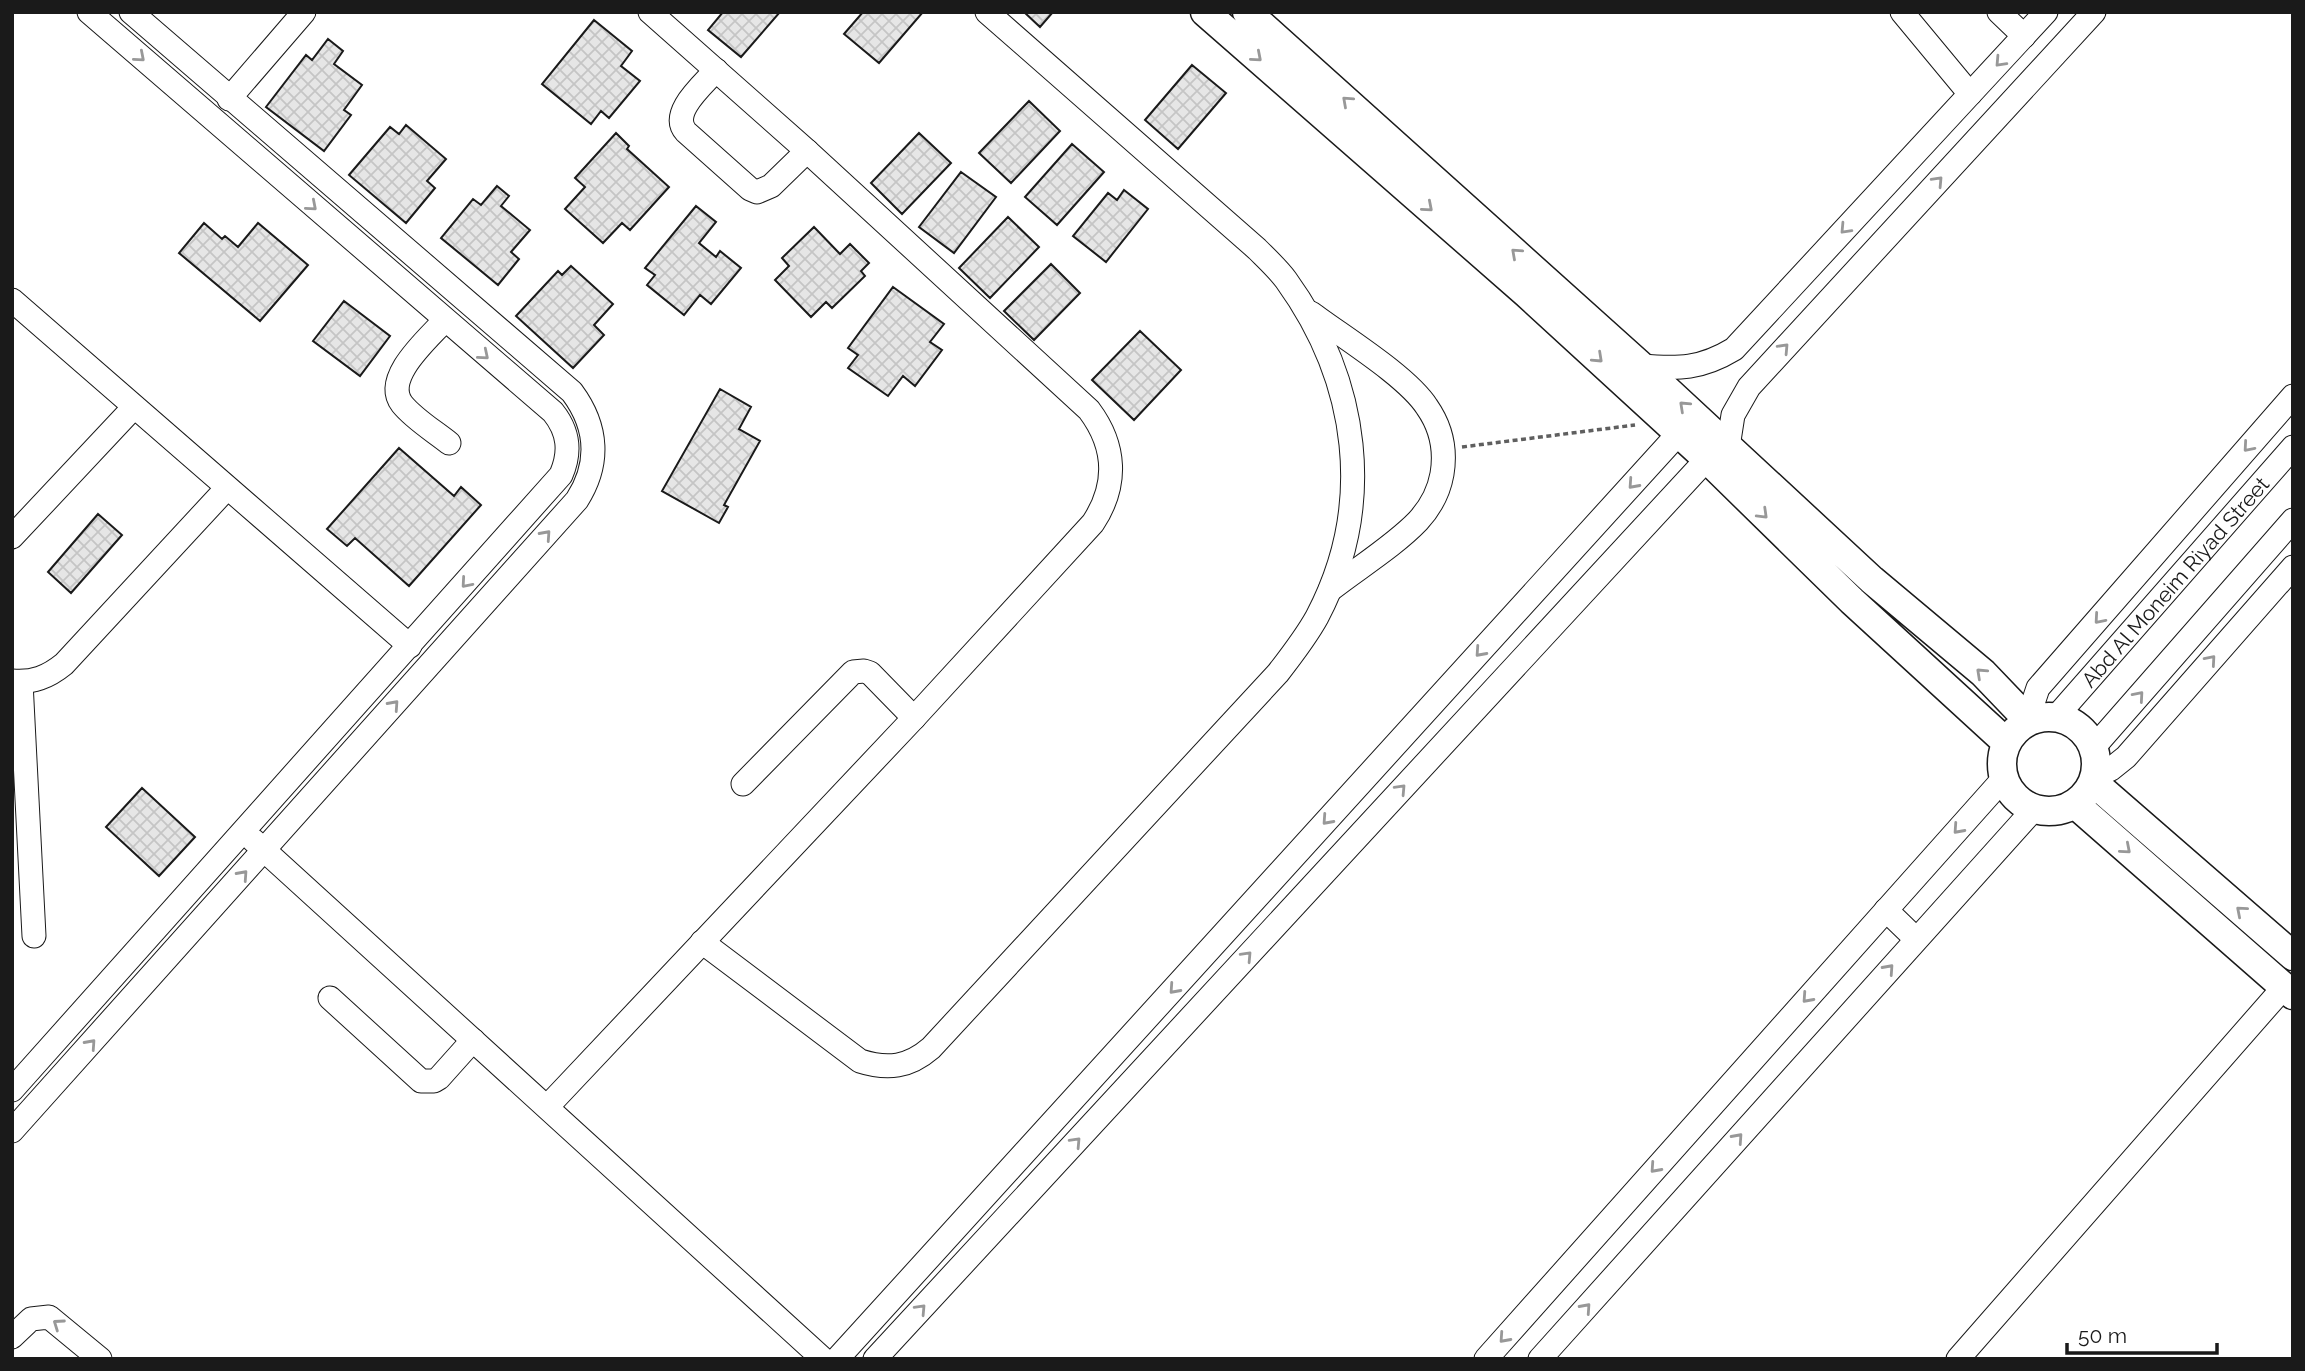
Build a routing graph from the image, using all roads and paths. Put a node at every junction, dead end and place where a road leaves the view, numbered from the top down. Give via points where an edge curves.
1 (89, 12) edge
2 (131, 12) edge
3 (304, 12) edge
4 (650, 12) edge
5 (987, 12) edge
6 (1205, 12) edge
7 (1247, 12) edge
8 (1902, 12) edge
9 (1999, 12) edge
10 (2046, 12) edge
11 (2094, 12) edge
12 (2024, 36) junction
13 (716, 70) junction
14 (1970, 94) junction
15 (229, 99) junction
16 (807, 151) junction
17 (1533, 284) junction
18 (12, 300) edge
19 (1304, 308) junction
20 (444, 321) junction
21 (1734, 349) junction
22 (1642, 366) junction
23 (1760, 374) junction
24 (2293, 396) edge
25 (134, 408) junction
26 (1673, 427) junction
27 (449, 443) dead end
28 (2293, 447) edge
29 (1443, 449) junction
30 (1717, 453) junction
31 (227, 488) junction
32 (2293, 520) edge
33 (12, 537) edge
34 (2293, 568) edge
35 (1872, 580) junction
36 (1330, 590) junction
37 (1852, 601) junction
38 (410, 646) junction
39 (17, 682) edge
40 (914, 718) junction
41 (2041, 719) junction
42 (2007, 743) junction
43 (2094, 747) junction
44 (2004, 778) junction
45 (2094, 780) junction
46 (743, 784) dead end
47 (2075, 804) junction
48 (2035, 809) junction
49 (244, 832) junction
50 (265, 850) junction
51 (1886, 910) junction
52 (34, 936) dead end
53 (1916, 939) junction
54 (702, 943) junction
55 (2293, 956) edge
56 (2288, 991) edge
57 (330, 998) dead end
58 (473, 1040) junction
59 (35, 1065) junction
60 (55, 1083) junction
61 (12, 1090) edge
62 (547, 1107) junction
63 (12, 1131) edge
64 (12, 1337) edge
65 (100, 1359) edge
66 (823, 1359) edge
67 (837, 1359) edge
68 (875, 1359) edge
69 (1486, 1359) edge
70 (1540, 1359) edge
71 (1958, 1359) edge

1 -> 20 street
2 - 15 street
3 - 15 street
4 - 13 street
5 - 19 street via 1257,249 1285,278
6 -> 17 main road
17 -> 7 main road
8 - 14 street
9 - 12 street
10 - 12 street
23 -> 11 street
12 -> 14 street
13 - 16 street
13 - 16 street via 681,111 680,123 744,185 757,192 764,190
14 -> 21 street
50 -> 15 street via 577,500 590,476 594,448 589,419 572,392
16 - 40 street via 1089,410 1110,453 1110,483 1093,523
17 - 22 main road
17 -> 26 main road
18 - 25 street
19 - 29 street via 1419,396 1435,421
19 - 36 street via 1338,377 1351,438 1348,531
20 - 27 street via 398,374 397,389 402,403
20 -> 38 street via 553,412 564,430 568,452 561,475
21 - 22 street via 1702,365
21 - 23 street
30 -> 22 main road
23 - 30 street via 1740,400
24 -> 41 street via 2038,688 2033,703
25 - 31 street
25 - 33 street
26 - 29 path
26 - 30 main road
26 -> 67 street
28 - 41 street, Abd Al Moneim Riyad Street
29 - 36 street via 1440,480 1428,509
30 - 35 main road
30 -> 37 main road
68 -> 30 street
31 - 38 street
31 - 39 street via 64,664 44,677
43 -> 32 street
45 -> 34 street via 2126,757
35 - 37 main road
41 -> 35 main road
36 - 54 street via 1300,645 1278,673 919,1058 890,1067 860,1061
37 - 42 main road
38 - 49 street
39 - 52 street
40 - 46 street via 870,673 853,672
40 - 54 street
41 - 42 main road via 2012,734
41 - 43 main road via 2079,727
42 - 44 main road
43 - 45 main road
44 - 48 main road via 2015,797
44 -> 51 street
45 - 47 main road
55 -> 45 main road
47 - 48 main road via 2055,811
47 -> 56 main road
48 - 53 street
49 - 50 street
49 - 59 street
50 - 58 street
60 -> 50 street
51 - 53 street
51 -> 69 street
70 -> 53 street
54 - 62 street
56 - 71 street
57 - 58 street via 421,1081 439,1078
58 - 62 street
59 - 60 street
59 - 61 street
60 - 63 street
62 - 66 street
65 -> 64 street via 49,1318 31,1319

